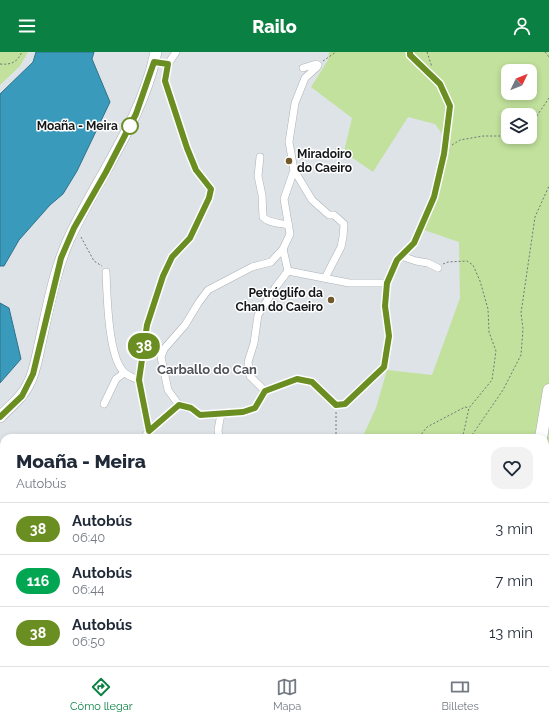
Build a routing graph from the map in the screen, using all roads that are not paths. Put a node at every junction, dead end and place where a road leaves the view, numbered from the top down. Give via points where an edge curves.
1 (176, 52) edge
2 (410, 52) edge
3 (155, 57) edge
4 (168, 64) junction
5 (303, 68) dead end
6 (260, 157) dead end
7 (294, 170) junction
8 (288, 225) junction
9 (283, 249) junction
10 (401, 256) junction
11 (437, 268) road end
12 (288, 271) junction
13 (106, 272) road end
14 (325, 278) junction
15 (387, 283) junction
16 (124, 373) junction
17 (139, 380) junction
18 (549, 390) edge
19 (265, 391) junction
20 (104, 404) dead end
21 (179, 405) junction
22 (221, 414) junction
23 (0, 417) edge
24 (147, 434) edge
25 (218, 434) edge
26 (541, 434) edge

1 - 4 street
2 - 10 street via 410,55 440,84 450,106 444,154 431,203 414,243
3 - 4 street
3 - 23 main road via 136,114 74,228 61,258 33,374 22,396
4 - 17 street via 165,81 187,148 196,170 211,189 190,238 172,257 163,276 147,325
5 - 7 street via 318,65 305,78 295,103 289,142
6 - 8 street via 258,176 263,217 270,222
7 - 8 street via 284,199
7 - 14 street via 312,200 329,215 341,219 344,224 340,247
8 - 9 street via 290,234
9 - 12 street
9 - 21 street via 271,262 252,267 208,290 184,326 164,349 161,357 168,390
10 - 11 street
10 - 15 street
12 - 14 street
12 - 19 street via 258,316 248,362 250,376
13 - 16 street via 112,344 116,360
14 - 15 street via 349,283
15 - 19 street via 385,306 389,336 384,367 345,404 336,405 312,382 297,379
16 - 17 street
16 - 20 street via 116,379
17 - 24 street
18 - 26 highway
19 - 22 street via 255,408
21 - 22 street via 191,408 200,415
21 - 24 street
22 - 25 street

